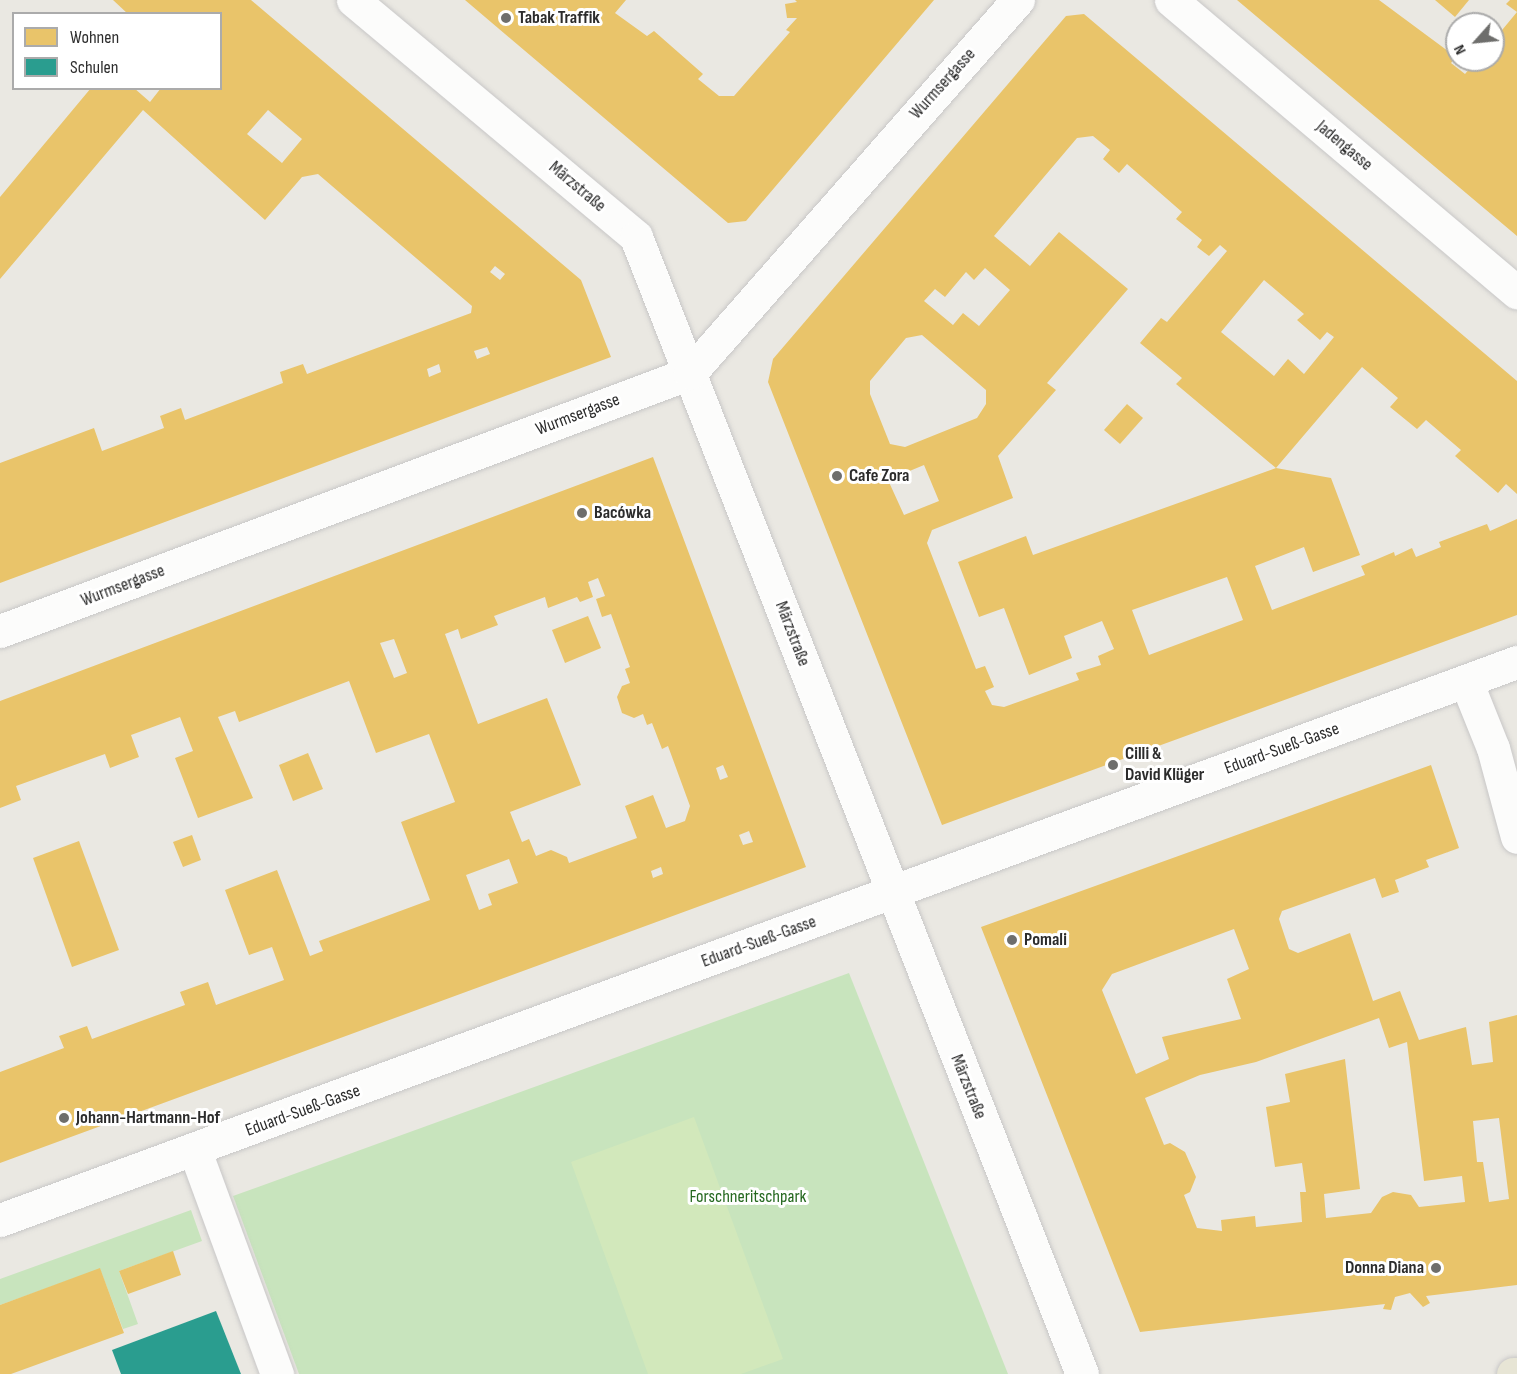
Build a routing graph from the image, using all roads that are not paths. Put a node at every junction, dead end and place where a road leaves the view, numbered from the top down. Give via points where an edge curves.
1 (353, 0) edge
2 (1018, 0) edge
3 (1171, 0) edge
4 (1517, 292) edge
5 (690, 373) junction
6 (0, 632) edge
7 (1517, 662) edge
8 (1466, 681) junction
9 (1517, 837) edge
10 (893, 893) junction
11 (206, 1146) junction
12 (0, 1220) edge
13 (277, 1374) edge
14 (1082, 1374) edge

1 - 5 street, Märzstraße via 636,237
2 - 5 street, Wurmsergasse
3 - 4 street, Jadengasse
5 - 6 street, Wurmsergasse
5 - 10 street, Märzstraße
7 - 8 street, Eduard-Sueß-Gasse
8 - 9 street via 1493,748
8 - 10 street, Eduard-Sueß-Gasse
10 - 11 street, Eduard-Sueß-Gasse
10 - 14 street, Märzstraße
11 - 12 street, Eduard-Sueß-Gasse
11 - 13 street

